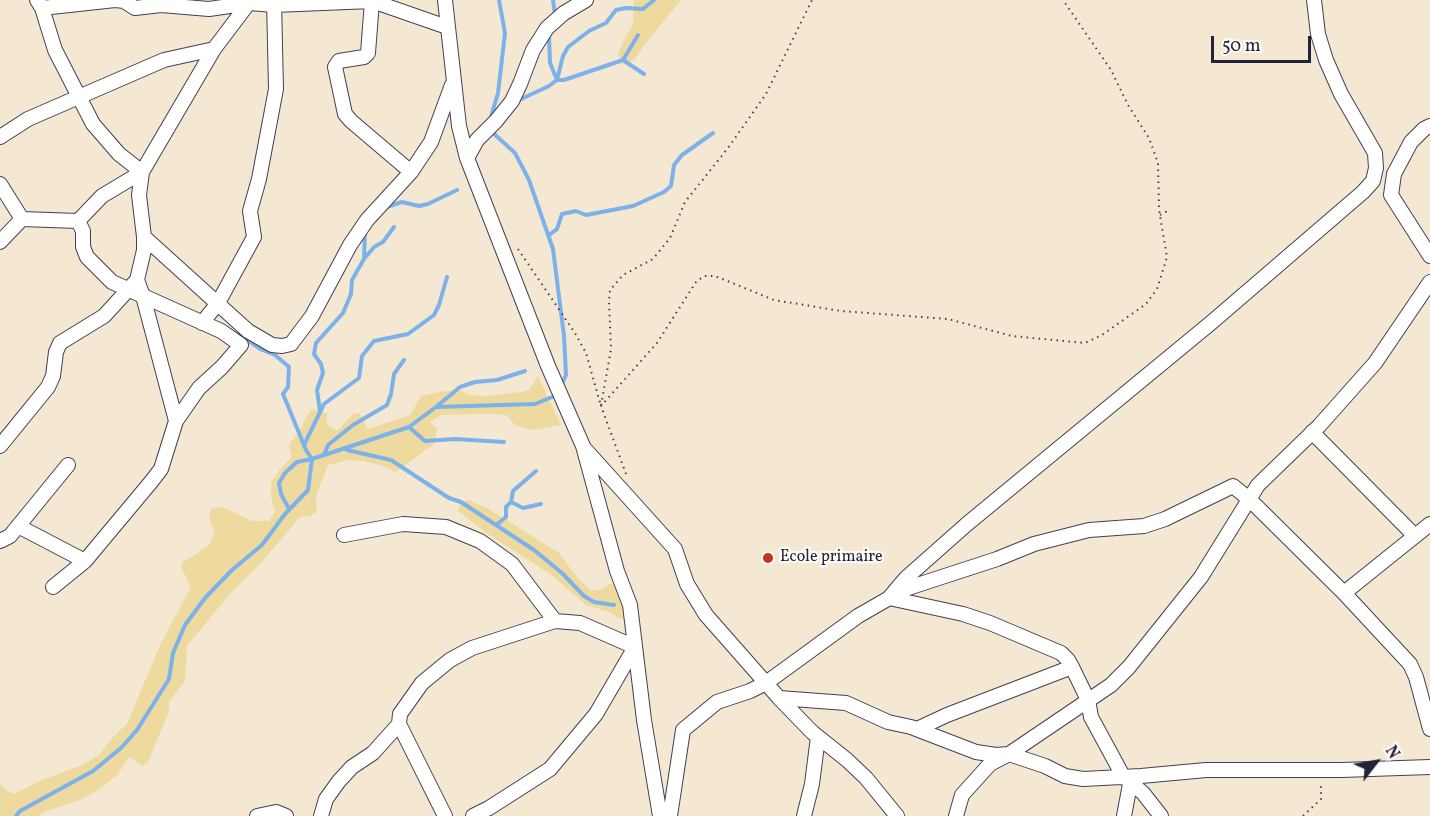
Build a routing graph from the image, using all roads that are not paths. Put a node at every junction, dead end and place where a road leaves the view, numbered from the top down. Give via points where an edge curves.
1 (115, 0) edge
2 (445, 0) edge
3 (586, 0) edge
4 (1314, 0) edge
5 (250, 1) edge
6 (372, 1) edge
7 (274, 2) edge
8 (39, 4) edge
9 (447, 27) junction
10 (214, 49) junction
11 (453, 80) junction
12 (77, 96) junction
13 (1430, 126) edge
14 (0, 137) edge
15 (467, 158) junction
16 (142, 172) junction
17 (411, 172) junction
18 (0, 184) edge
19 (22, 219) junction
20 (78, 221) junction
21 (144, 237) junction
22 (0, 242) edge
23 (1430, 256) edge
24 (1430, 282) edge
25 (133, 285) junction
26 (143, 296) junction
27 (218, 303) junction
28 (202, 323) junction
29 (176, 421) junction
30 (1312, 432) junction
31 (0, 446) edge
32 (583, 446) junction
33 (68, 465) dead end
34 (1249, 499) junction
35 (1430, 524) edge
36 (18, 526) junction
37 (344, 535) dead end
38 (1414, 535) junction
39 (0, 541) edge
40 (85, 561) junction
41 (52, 587) dead end
42 (1344, 593) junction
43 (889, 598) junction
44 (555, 621) junction
45 (635, 647) junction
46 (1072, 667) junction
47 (766, 683) junction
48 (779, 698) junction
49 (1088, 700) junction
50 (399, 724) junction
51 (917, 729) junction
52 (1430, 729) edge
53 (818, 737) junction
54 (1009, 754) junction
55 (1430, 767) edge
56 (1127, 780) junction
57 (257, 816) edge
58 (286, 816) edge
59 (321, 816) edge
60 (445, 816) edge
61 (473, 816) edge
62 (660, 816) edge
63 (669, 816) edge
64 (804, 816) edge
65 (897, 816) edge
66 (956, 816) edge
67 (1124, 816) edge
68 (1161, 816) edge

1 - 5 street via 135,8 161,5 209,9
1 - 8 street
2 - 9 street
3 - 15 street via 547,28 533,50 512,101 477,140
4 - 43 street via 1318,34 1330,71 1376,153 1373,181 1212,322 967,524
5 - 7 street
5 - 10 street
6 - 7 street
6 - 9 street
6 - 17 street via 368,53 339,61 335,67 345,114
7 - 27 street via 276,89 250,211 254,237
8 - 12 street
9 - 11 street
10 - 12 street via 164,60
10 - 16 street
11 - 15 street
11 - 17 street via 431,142
12 - 14 street
12 - 16 street via 93,124
13 - 23 street via 1411,142 1394,174 1391,195
15 - 32 street
16 - 20 street via 102,196
16 - 21 street via 139,195
17 - 27 street via 367,220 312,316 291,344 272,345 260,340
18 - 19 street
19 - 20 street
19 - 22 street
20 - 25 street via 87,257 112,282
21 - 25 street
21 - 27 street
24 - 30 street via 1375,363
25 - 26 street
25 - 31 street via 104,316 60,344 48,387
26 - 28 street
26 - 29 street
27 - 28 street
28 - 29 street via 241,345 199,388
29 - 40 street via 161,469
30 - 34 street via 1258,485
30 - 38 street
32 - 45 street via 630,605
32 - 47 street via 675,549 687,584 706,615
33 - 36 street
34 - 42 street
34 - 43 street via 1233,486 1144,526 1089,530 1034,544
34 - 49 street via 1201,577 1151,640 1117,679
35 - 38 street
36 - 39 street
36 - 40 street
37 - 44 street via 403,524 446,527 480,542 512,564
38 - 42 street
40 - 41 street
42 - 52 street via 1410,664
43 - 46 street via 963,614 1015,632 1056,650
43 - 47 street
44 - 45 street via 580,623
44 - 50 street via 472,648 450,660 422,683 400,714
45 - 61 street via 596,714 550,769
45 - 62 street
46 - 49 street
46 - 51 street
47 - 48 street
47 - 63 street via 717,702 682,730
48 - 51 street via 846,703 888,722
48 - 53 street
49 - 54 street
49 - 56 street via 1091,717
50 - 59 street via 373,753 339,781 326,799
50 - 60 street
51 - 54 street via 984,754
53 - 64 street
53 - 65 street via 848,760
54 - 56 street via 1065,776
54 - 66 street via 990,764 962,795
55 - 56 street via 1206,770
56 - 67 street
56 - 68 street
57 - 58 street via 276,812

